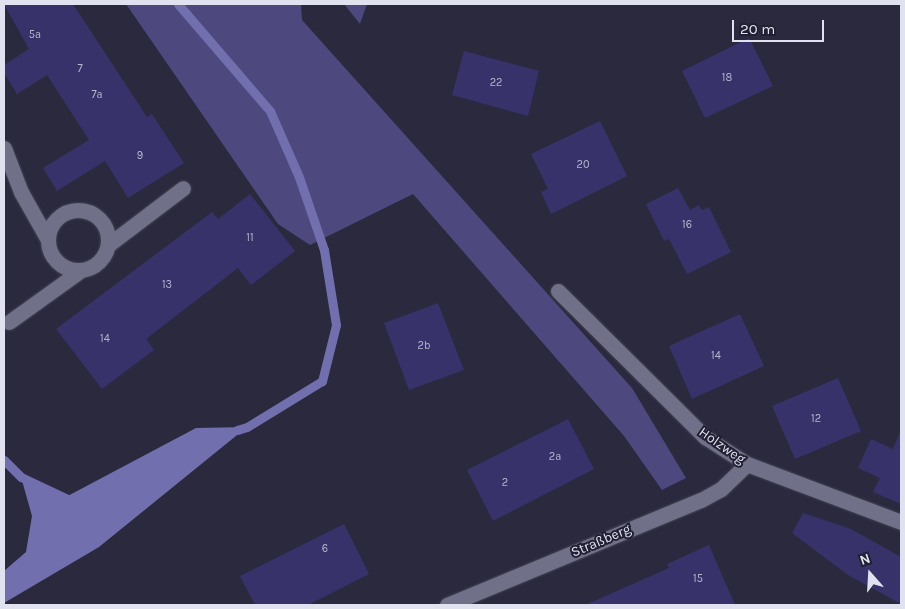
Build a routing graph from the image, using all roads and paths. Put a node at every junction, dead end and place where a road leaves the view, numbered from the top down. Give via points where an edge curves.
1 (4, 148) edge
2 (183, 188) dead end
3 (48, 240) junction
4 (108, 246) junction
5 (80, 271) junction
6 (558, 290) dead end
7 (9, 322) dead end
8 (747, 464) junction
9 (901, 522) edge
10 (447, 605) edge

1 - 3 street via 22,192
2 - 4 street
3 - 4 street via 54,221 71,211 81,210 99,218 108,236
3 - 5 street via 49,250 57,262 70,270
4 - 5 street via 98,263
5 - 7 street
6 - 8 street, Holzweg via 705,437
8 - 9 street, Holzweg
8 - 10 street, Straßberg via 721,489 701,500

